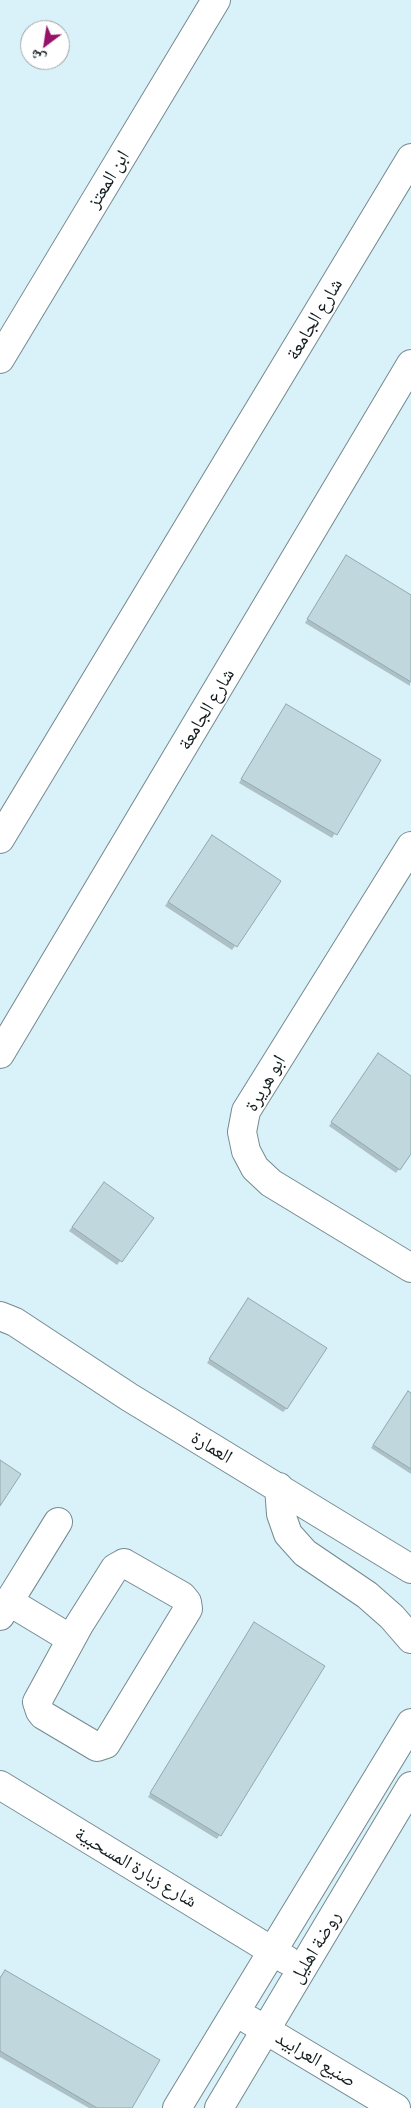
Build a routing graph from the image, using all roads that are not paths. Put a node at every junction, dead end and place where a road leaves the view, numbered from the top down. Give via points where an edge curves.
1 (216, 0) edge
2 (411, 158) edge
3 (0, 359) edge
4 (411, 364) edge
5 (0, 839) edge
6 (411, 846) edge
7 (0, 1054) edge
8 (411, 1268) edge
9 (5, 1315) edge
10 (278, 1487) junction
11 (58, 1522) dead end
12 (411, 1569) edge
13 (9, 1601) edge
14 (75, 1632) junction
15 (411, 1639) edge
16 (411, 1723) edge
17 (0, 1785) edge
18 (411, 1786) edge
19 (273, 1950) junction
20 (301, 1970) junction
21 (235, 2012) junction
22 (266, 2029) junction
23 (177, 2108) edge
24 (220, 2108) edge
25 (396, 2108) edge

1 - 3 street, ابن المعتز
2 - 5 street, شارع الجامعة
4 - 7 street, شارع الجامعة
6 - 8 street, ابو هريرة via 246,1111 242,1132 254,1168 271,1183
9 - 10 street, العمارة
10 - 12 street, العمارة
10 - 15 street via 288,1534 304,1552 367,1595
11 - 13 street
13 - 14 street
14 - 14 street via 38,1698 38,1706 43,1715 94,1745 104,1746 188,1608 187,1602 130,1565 121,1564 114,1568
16 - 19 street
17 - 19 street, شارع زبارة المسحبية
18 - 20 street, روضة اهليل
19 - 20 street, شارع زبارة المسحبية
19 - 21 street
20 - 22 street, روضة اهليل
21 - 22 street, صنيع العرابيد
21 - 23 street
22 - 24 street, روضة اهليل
22 - 25 street, صنيع العرابيد

